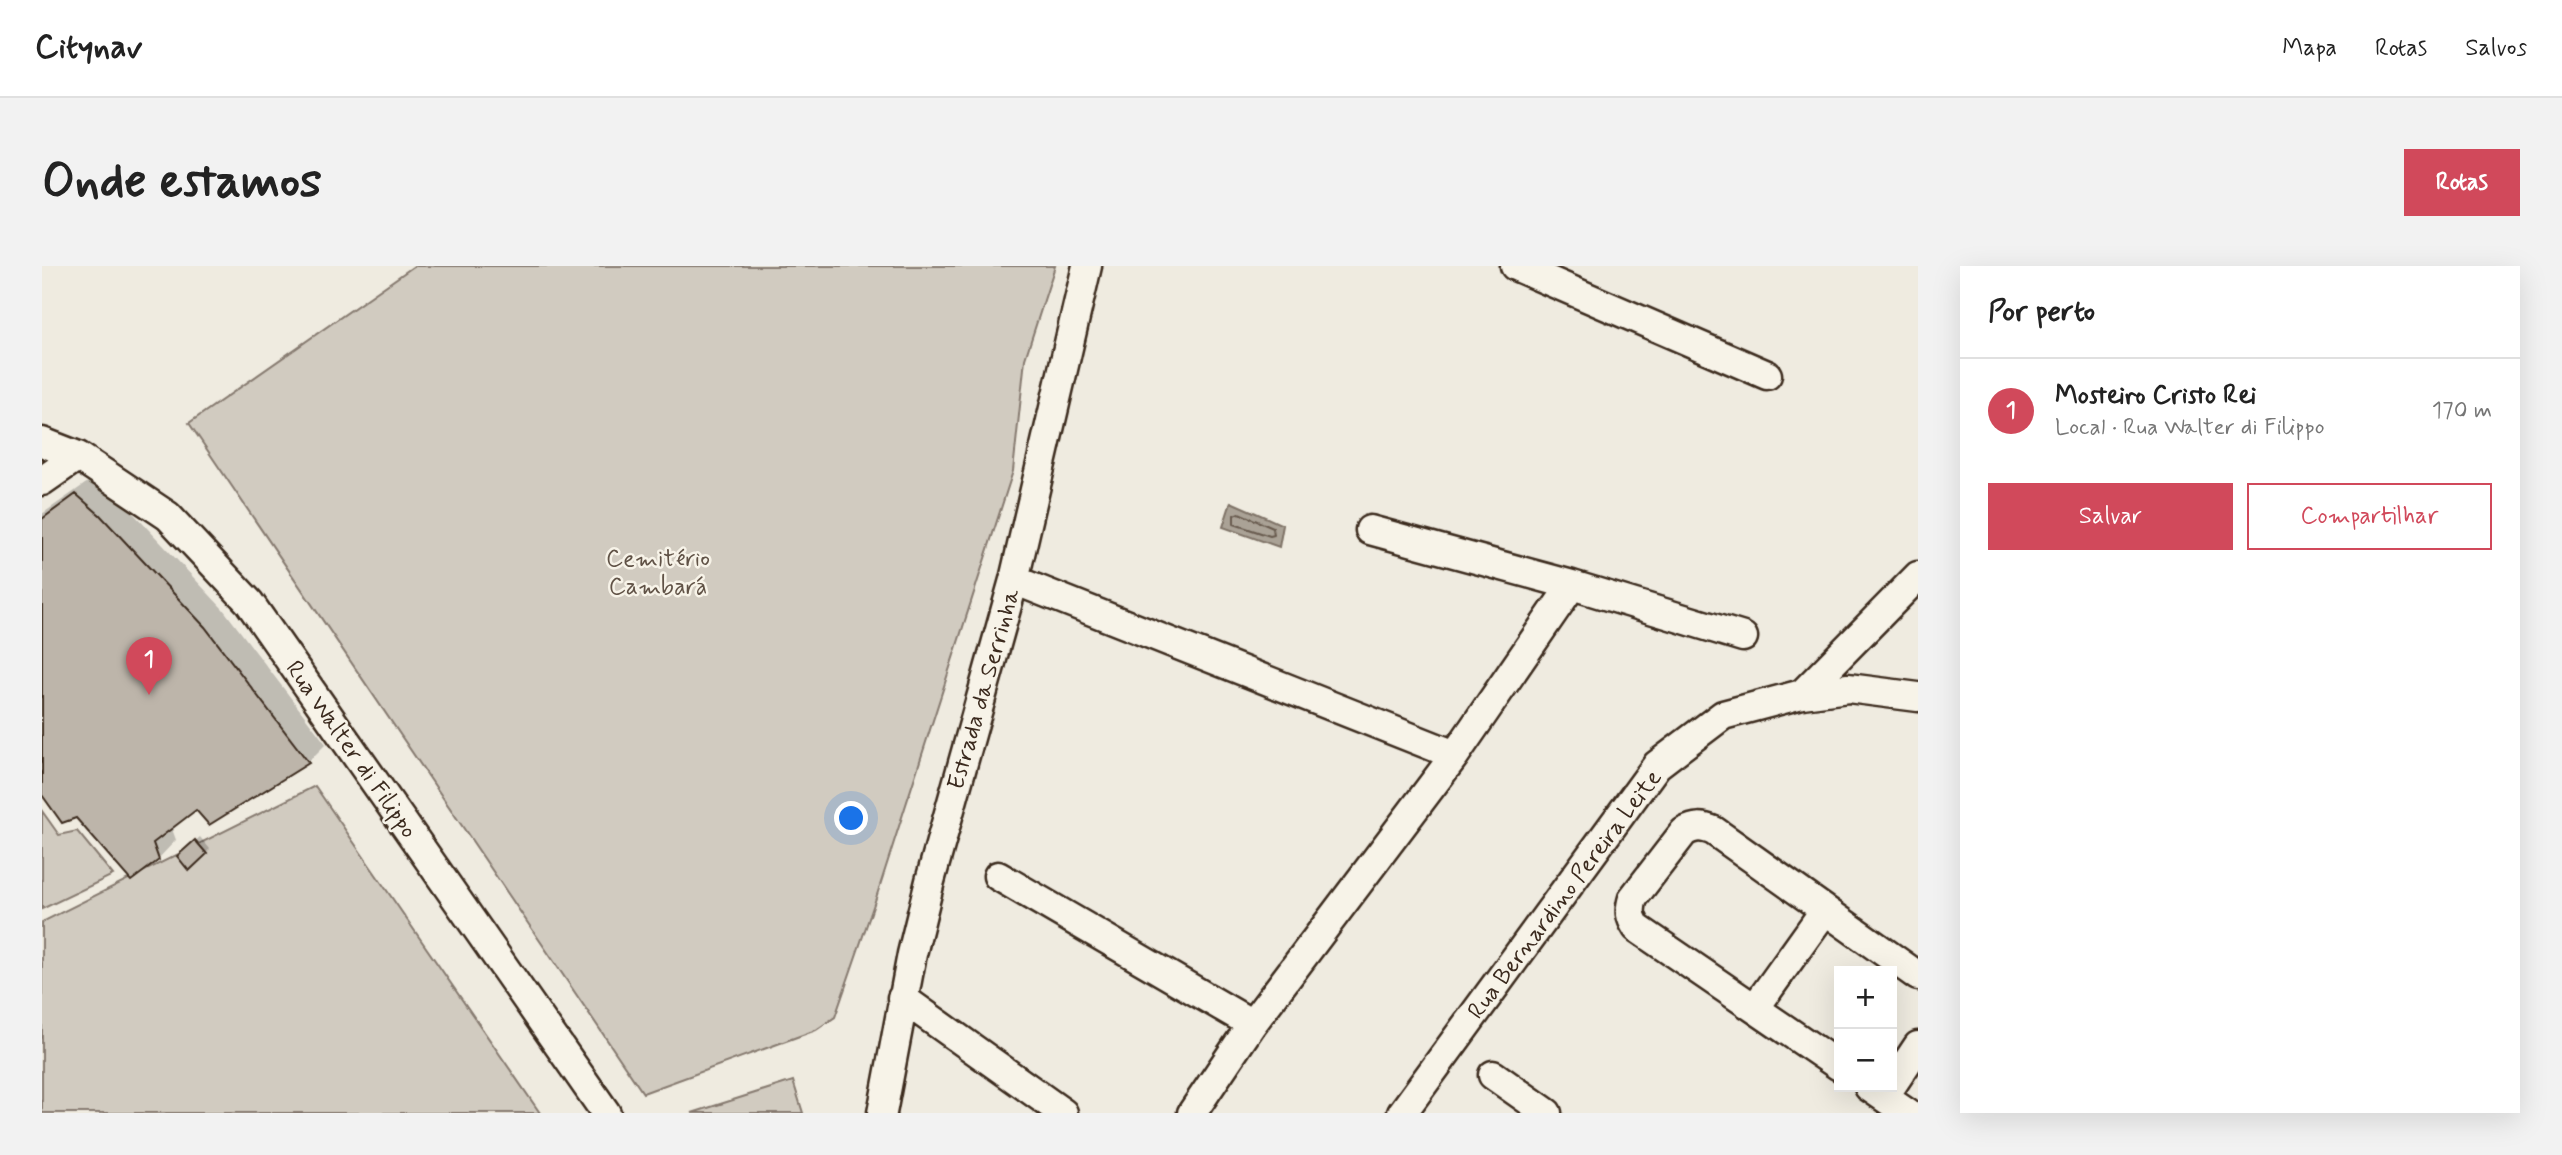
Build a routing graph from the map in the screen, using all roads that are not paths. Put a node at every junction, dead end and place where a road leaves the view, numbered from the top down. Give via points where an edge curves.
1 (1087, 266) edge
2 (1515, 266) edge
3 (1767, 375) dead end
4 (42, 442) edge
5 (78, 456) junction
6 (42, 481) edge
7 (1370, 530) dead end
8 (1918, 576) edge
9 (1014, 580) junction
10 (1572, 585) junction
11 (1743, 638) dead end
12 (1802, 694) junction
13 (1918, 697) edge
14 (1455, 755) junction
15 (998, 876) dead end
16 (1825, 910) junction
17 (1918, 976) edge
18 (902, 998) junction
19 (1755, 1008) junction
20 (1252, 1024) junction
21 (1918, 1046) edge
22 (1834, 1063) edge
23 (1897, 1073) edge
24 (1493, 1075) dead end
25 (1887, 1092) edge
26 (607, 1113) edge
27 (882, 1113) edge
28 (1063, 1113) edge
29 (1192, 1113) edge
30 (1402, 1113) edge
31 (1547, 1113) edge
32 (1907, 1113) edge

1 - 9 street, Estrada da Serrinha
2 - 3 street
4 - 5 street, Rua Walter di Filippo
5 - 6 street
5 - 26 street, Rua Walter di Filippo via 167,516 249,602
7 - 10 street
8 - 12 street
9 - 14 street
9 - 18 street, Estrada da Serrinha
10 - 11 street
10 - 14 street
12 - 13 street, Rua Bernardino Pereira Leite via 1848,688
12 - 30 street, Rua Bernardino Pereira Leite via 1723,715 1657,765
14 - 20 street
15 - 20 street
16 - 17 street
16 - 19 street
16 - 19 street via 1703,826 1684,832 1633,898 1631,919 1637,928
18 - 27 street, Estrada da Serrinha
18 - 28 street
19 - 22 street
20 - 29 street
21 - 23 street
24 - 31 street
25 - 32 street

